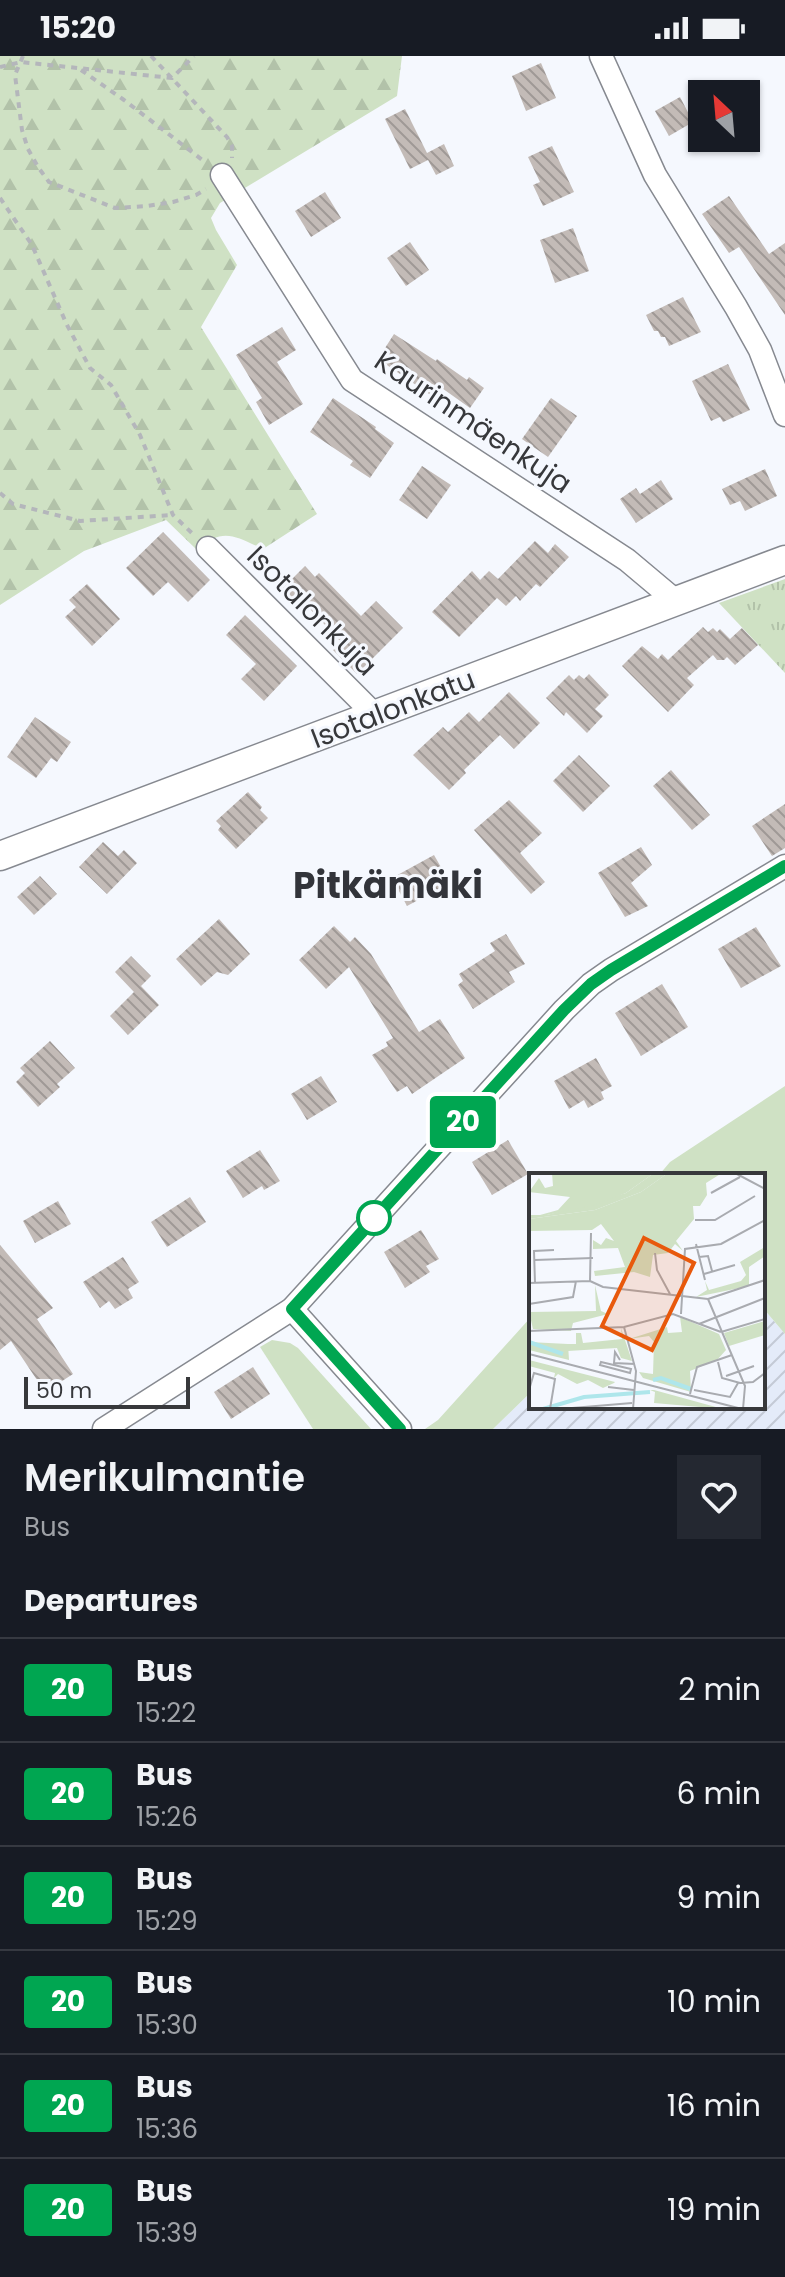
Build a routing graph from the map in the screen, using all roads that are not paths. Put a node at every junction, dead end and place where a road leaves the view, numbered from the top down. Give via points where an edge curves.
1 (601, 56) edge
2 (222, 175) road end
3 (785, 415) edge
4 (208, 548) road end
5 (785, 560) edge
6 (677, 602) junction
7 (375, 715) junction
8 (0, 856) edge
9 (785, 866) edge
10 (292, 1309) junction
11 (104, 1429) edge
12 (400, 1429) edge

1 - 3 street via 655,175 760,350
2 - 6 street, Kaurinmäenkuja via 352,380 627,560
4 - 7 street, Isotalonkuja
5 - 6 street, Isotalonkatu
6 - 7 street, Isotalonkatu
7 - 8 street, Isotalonkatu
9 - 10 street via 591,984
10 - 11 street
10 - 12 street

